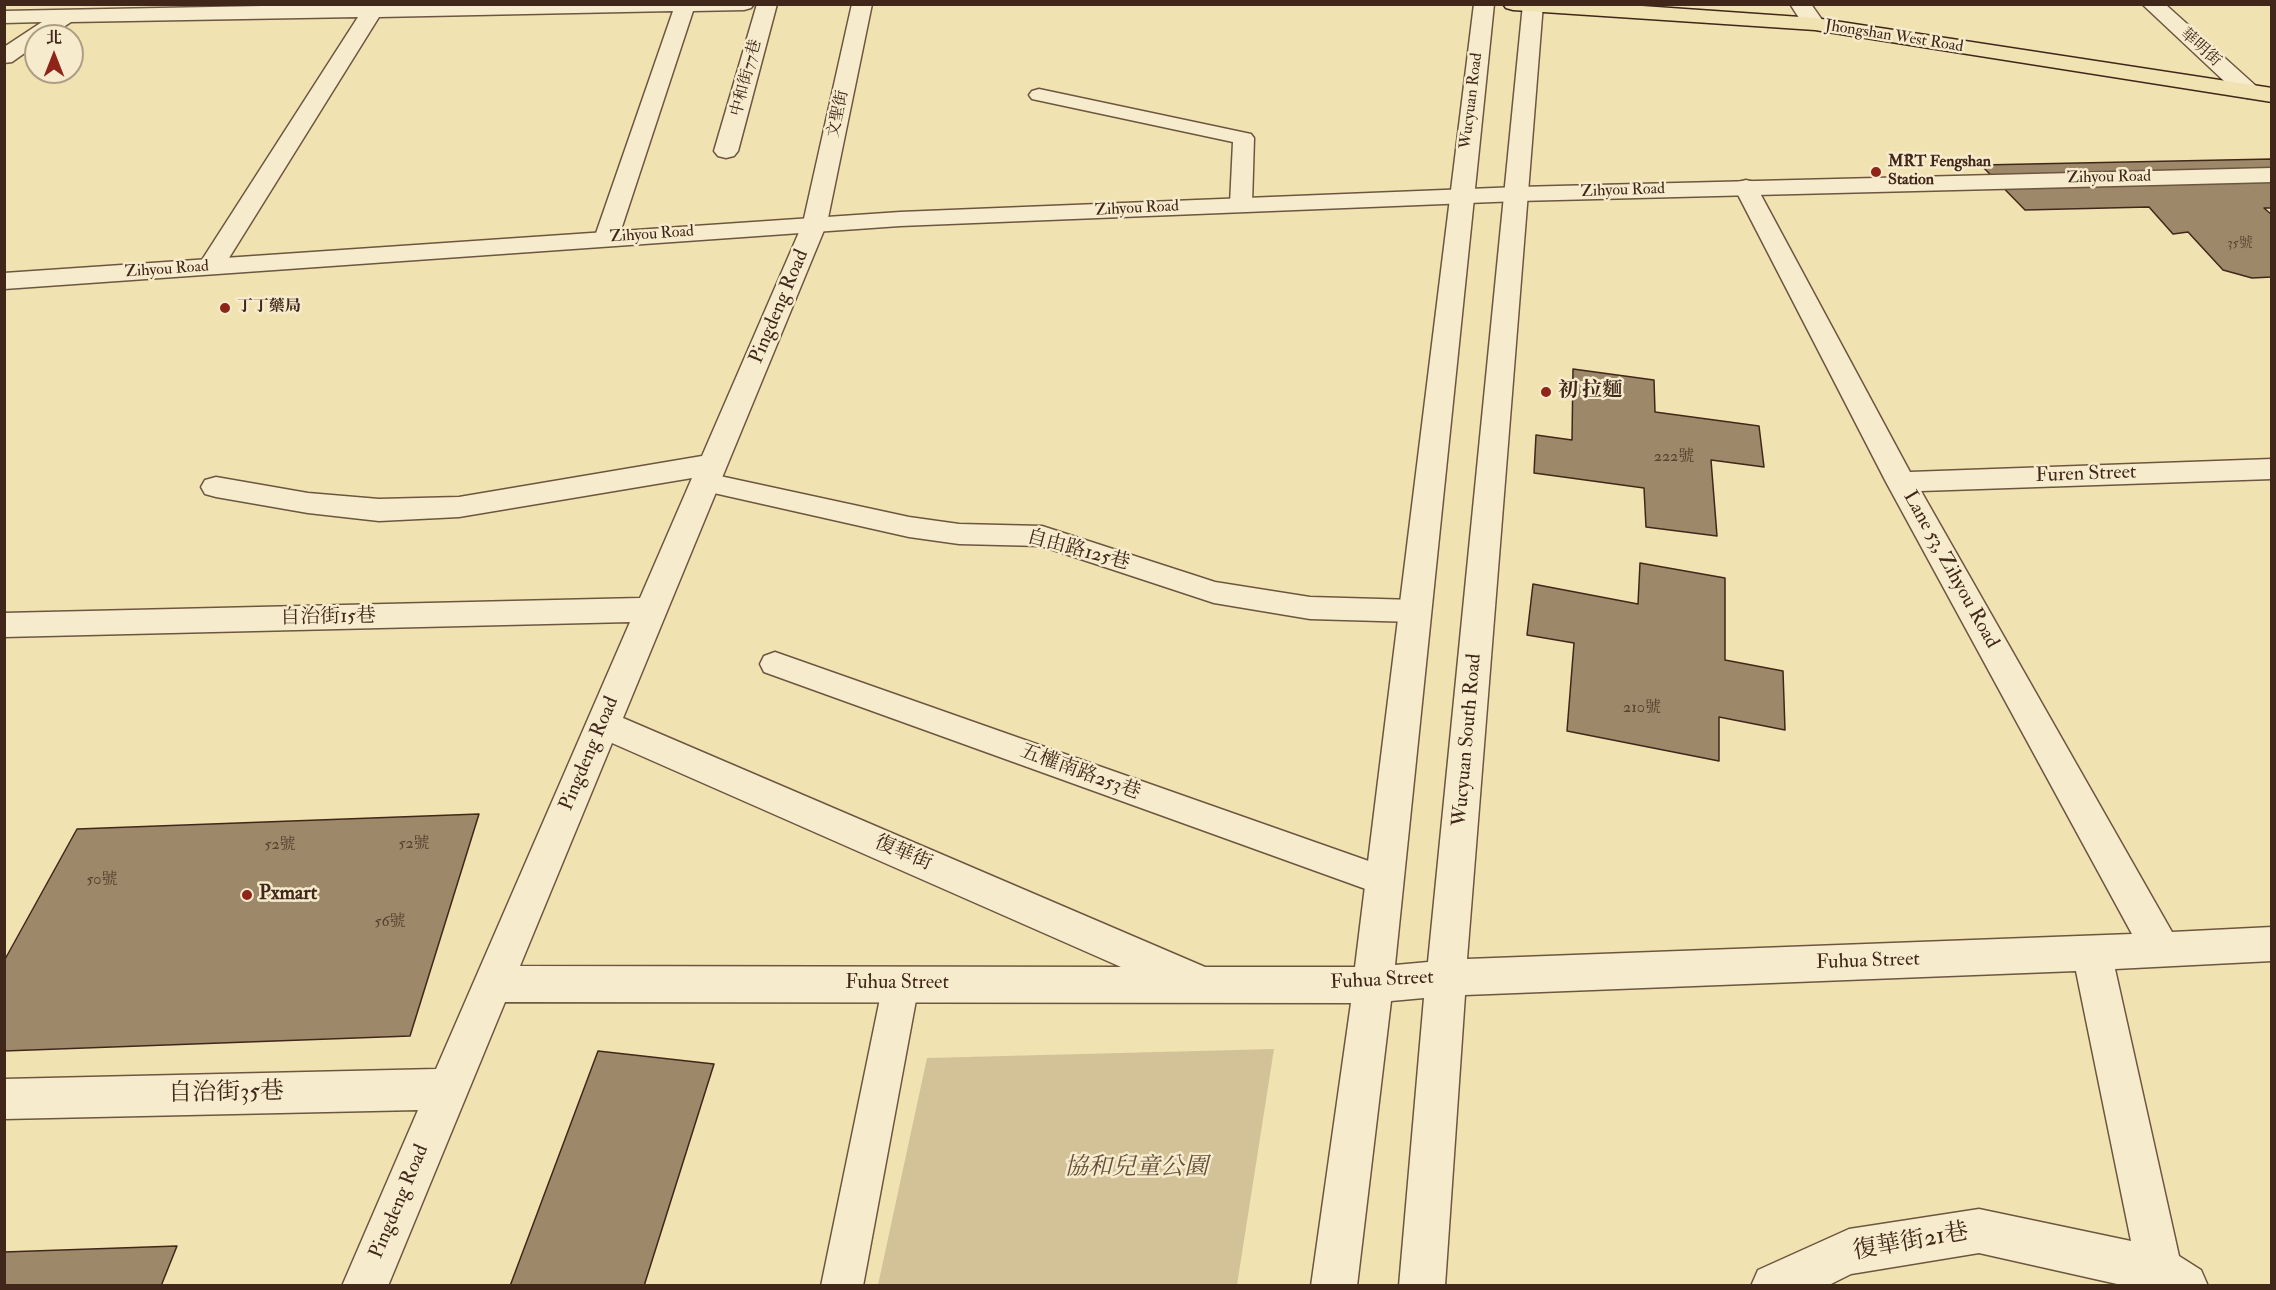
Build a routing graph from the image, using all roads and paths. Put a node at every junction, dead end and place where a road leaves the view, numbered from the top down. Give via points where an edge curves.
1 (744, 4) edge
2 (767, 4) edge
3 (862, 4) edge
4 (1484, 4) edge
5 (1800, 4) edge
6 (2152, 4) edge
7 (685, 5) edge
8 (1527, 5) edge
9 (219, 9) edge
10 (372, 11) junction
11 (65, 12) edge
12 (4, 17) edge
13 (1815, 24) junction
14 (4, 57) edge
15 (2248, 91) junction
16 (1039, 95) dead end
17 (2271, 95) edge
18 (726, 151) dead end
19 (2271, 175) edge
20 (1746, 187) junction
21 (1518, 194) junction
22 (1460, 197) junction
23 (1241, 204) junction
24 (815, 224) junction
25 (606, 239) junction
26 (211, 266) junction
27 (4, 281) edge
28 (2271, 469) edge
29 (710, 473) junction
30 (1901, 482) junction
31 (216, 487) dead end
32 (651, 610) junction
33 (1415, 611) junction
34 (4, 625) edge
35 (775, 664) dead end
36 (603, 724) junction
37 (1385, 881) junction
38 (2271, 944) edge
39 (2161, 950) junction
40 (2092, 953) junction
41 (1446, 978) junction
42 (493, 984) junction
43 (901, 984) junction
44 (1204, 984) junction
45 (1373, 986) junction
46 (448, 1089) junction
47 (4, 1099) edge
48 (2172, 1278) edge
49 (365, 1286) edge
50 (842, 1286) edge
51 (1334, 1286) edge
52 (1422, 1286) edge
53 (1774, 1286) edge

1 - 7 street
2 - 18 street, 中和街77巷
3 - 24 street, 文聖街
4 - 22 street, Wucyuan Road
5 - 13 street
6 - 15 street, 華明街
7 - 10 street
7 - 25 street
8 - 13 main road, Jhongshan West Road
8 - 21 street
9 - 10 street
9 - 11 street
10 - 26 street
11 - 12 street
11 - 14 street
13 - 15 main road, Jhongshan West Road
15 - 17 main road, Jhongshan West Road
16 - 23 lane via 1244,138
19 - 20 street, Zihyou Road
20 - 21 street, Zihyou Road
20 - 30 street, Lane 53, Zihyou Road
21 - 22 street, Zihyou Road
21 - 41 street, Wucyuan South Road
22 - 23 street, Zihyou Road
22 - 33 street
23 - 24 street, Zihyou Road
24 - 25 street, Zihyou Road
24 - 29 street, Pingdeng Road
25 - 26 street, Zihyou Road
26 - 27 street, Zihyou Road
28 - 30 street, Furen Street
29 - 31 street via 459,507 367,509
29 - 32 street, Pingdeng Road
29 - 33 lane, 自由路125巷 via 909,527 958,534 1041,536 1224,594 1310,608
30 - 39 street, Lane 53, Zihyou Road
32 - 34 street, 自治街15巷
32 - 36 street, Pingdeng Road
33 - 37 street
35 - 37 lane, 五權南路253巷
36 - 42 street, Pingdeng Road
36 - 44 street, 復華街
37 - 45 street
38 - 39 street, Fuhua Street
39 - 40 street, Fuhua Street
40 - 41 street, Fuhua Street
40 - 48 street
41 - 45 street, Fuhua Street
41 - 52 street, Wucyuan South Road
42 - 43 street, Fuhua Street
42 - 46 street, Pingdeng Road
43 - 44 street, Fuhua Street
43 - 50 lane
44 - 45 street, Fuhua Street
45 - 51 street
46 - 47 street, 自治街35巷
46 - 49 street, Pingdeng Road
48 - 53 street, 復華街21巷 via 1978,1231 1849,1252

